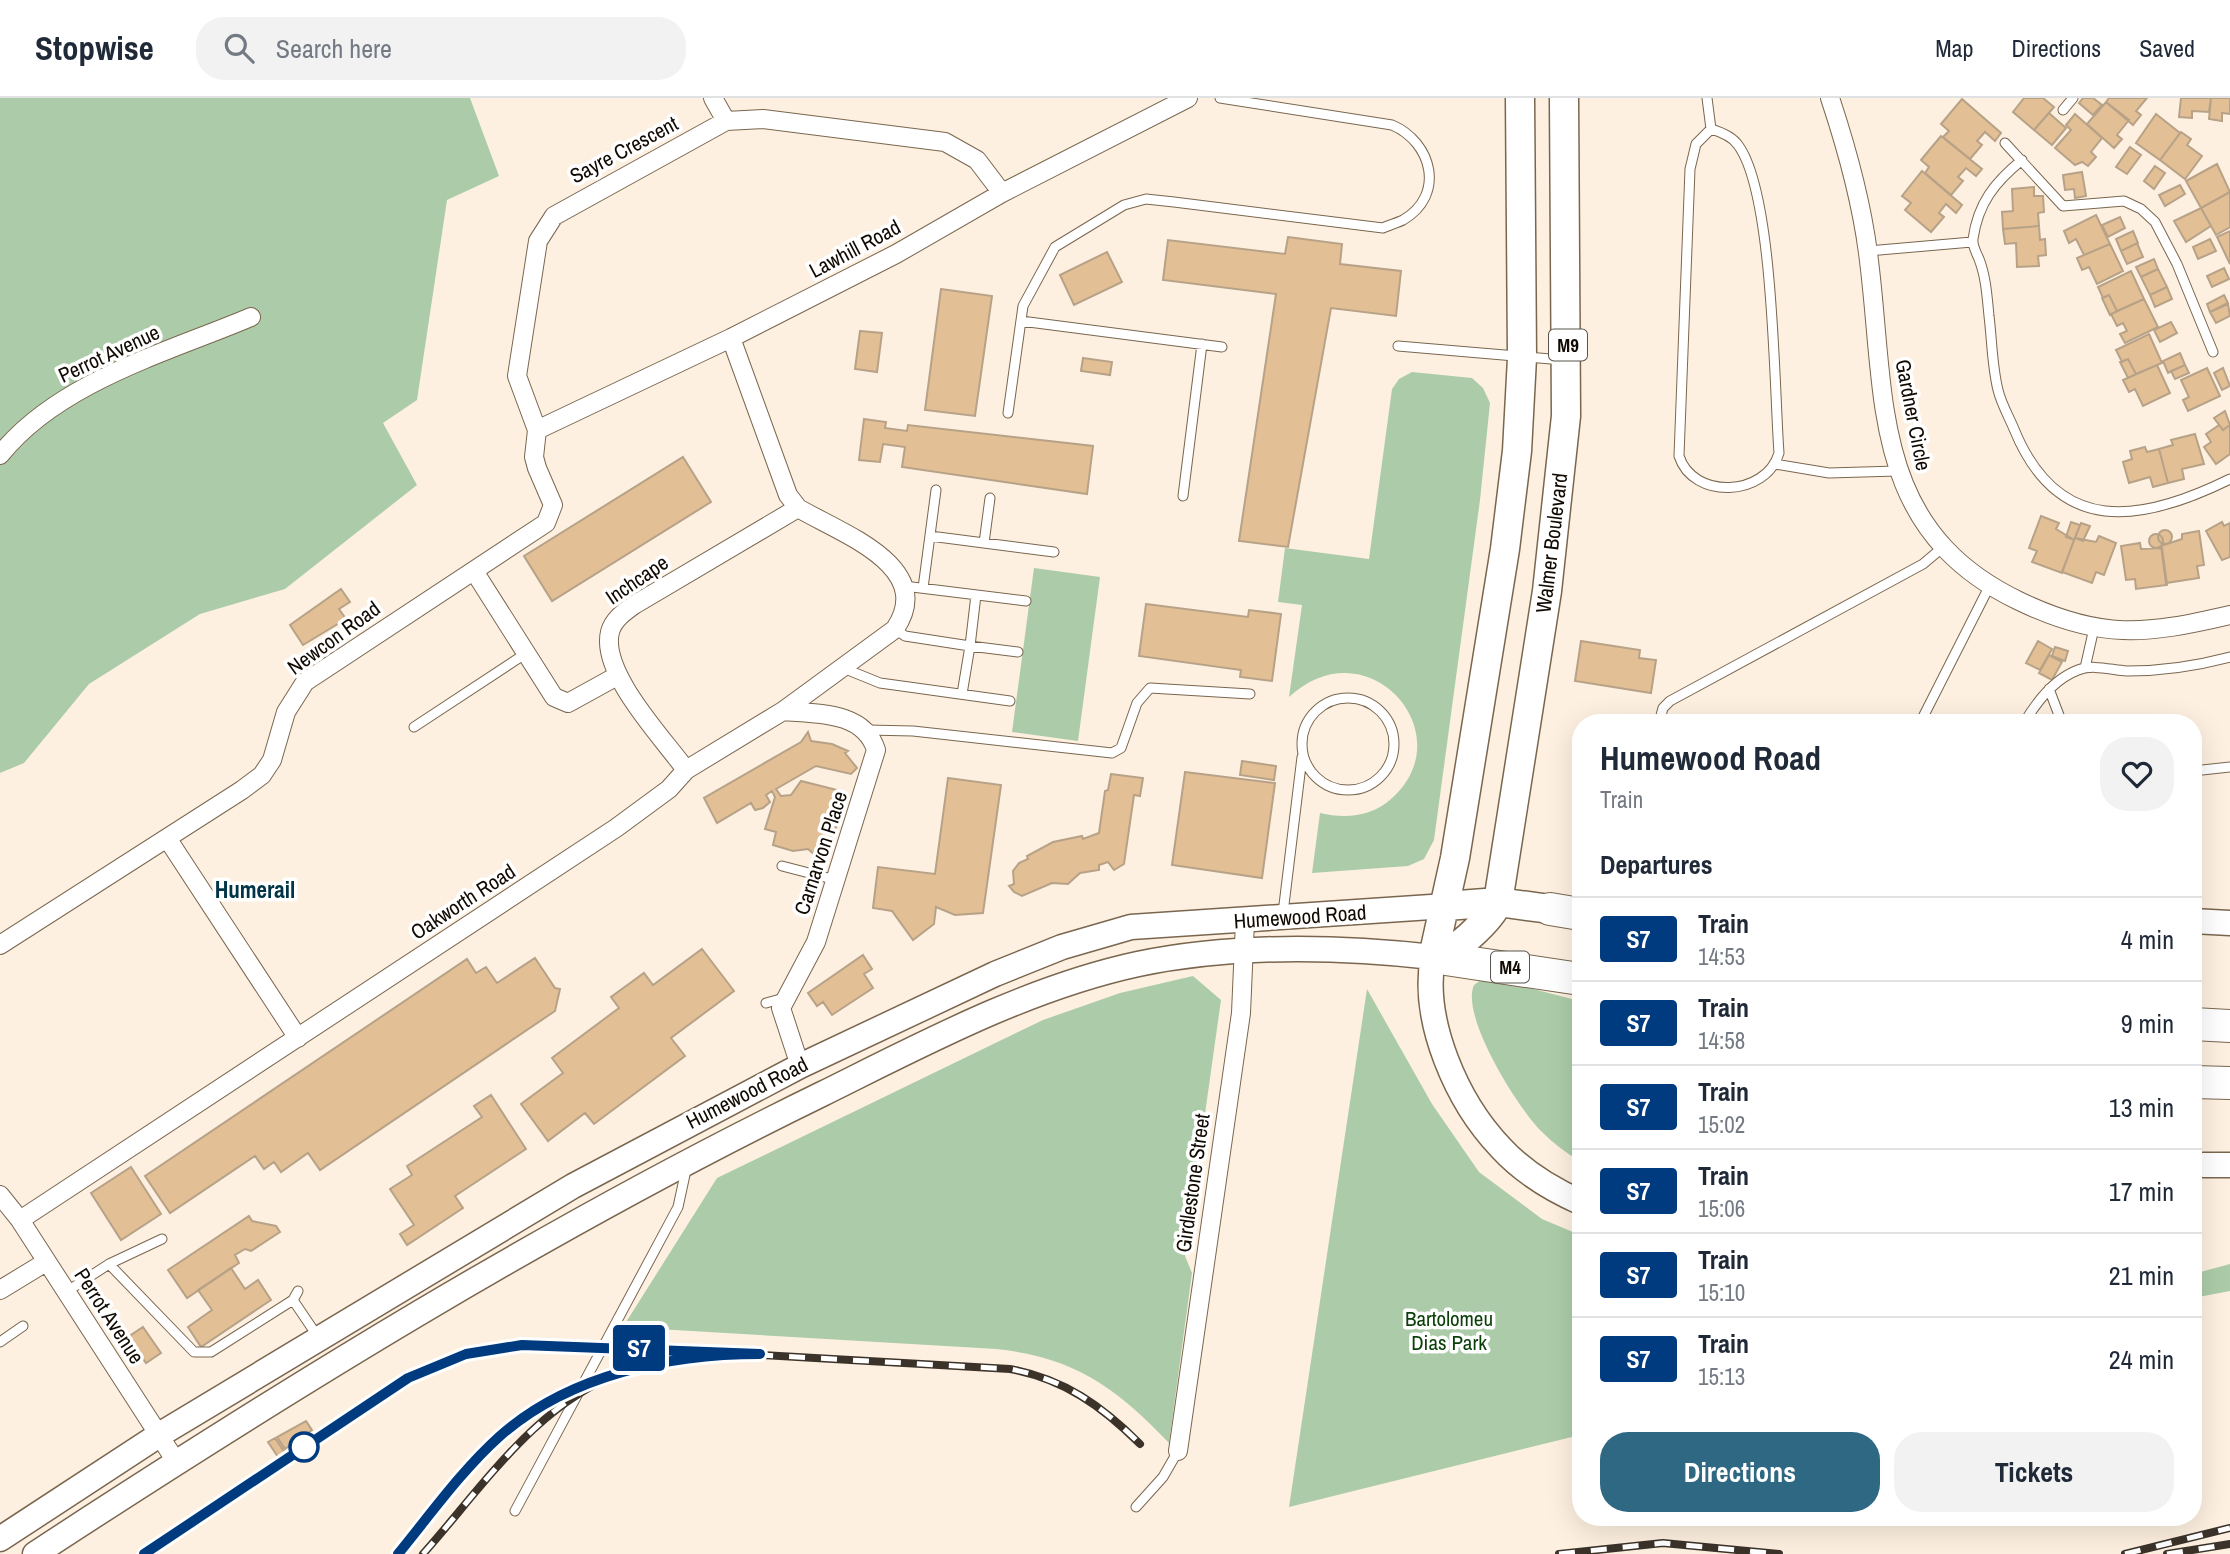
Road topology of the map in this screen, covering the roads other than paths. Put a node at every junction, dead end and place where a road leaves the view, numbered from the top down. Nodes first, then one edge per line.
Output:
1 (713, 98) edge
2 (1188, 98) edge
3 (1220, 98) edge
4 (1520, 98) edge
5 (1564, 98) edge
6 (1707, 98) edge
7 (1830, 98) edge
8 (2073, 98) edge
9 (2063, 110) dead end
10 (726, 121) junction
11 (1711, 129) junction
12 (2005, 143) dead end
13 (2022, 160) junction
14 (1002, 193) junction
15 (1972, 242) junction
16 (1868, 251) junction
17 (251, 317) dead end
18 (1021, 321) junction
19 (731, 338) junction
20 (1202, 344) junction
21 (1222, 346) dead end
22 (1398, 346) dead end
23 (2213, 352) dead end
24 (1522, 358) junction
25 (1568, 360) junction
26 (1007, 413) dead end
27 (537, 430) junction
28 (0, 455) edge
29 (1775, 464) junction
30 (1897, 471) junction
31 (2230, 479) edge
32 (936, 489) dead end
33 (1183, 496) dead end
34 (990, 498) dead end
35 (798, 508) junction
36 (930, 536) junction
37 (985, 543) junction
38 (1942, 548) junction
39 (1054, 552) dead end
40 (474, 571) junction
41 (1989, 587) junction
42 (923, 588) junction
43 (905, 593) junction
44 (976, 595) junction
45 (1026, 601) dead end
46 (2230, 615) edge
47 (2094, 628) junction
48 (895, 629) junction
49 (970, 646) junction
50 (1018, 652) dead end
51 (525, 654) junction
52 (2230, 657) edge
53 (844, 668) junction
54 (2085, 668) junction
55 (617, 676) junction
56 (2049, 689) junction
57 (962, 694) junction
58 (1250, 694) dead end
59 (1010, 701) dead end
60 (783, 711) junction
61 (1664, 714) edge
62 (1925, 714) edge
63 (2031, 714) edge
64 (2059, 714) edge
65 (414, 727) dead end
66 (867, 730) junction
67 (1302, 755) junction
68 (2230, 766) edge
69 (686, 770) junction
70 (2202, 770) edge
71 (167, 838) junction
72 (782, 866) dead end
73 (836, 880) junction
74 (1498, 902) junction
75 (1446, 906) junction
76 (1570, 910) edge
77 (1282, 919) junction
78 (1245, 921) junction
79 (2202, 921) edge
80 (2230, 923) edge
81 (0, 945) edge
82 (1244, 951) junction
83 (1436, 957) junction
84 (1572, 978) edge
85 (784, 999) junction
86 (766, 1003) dead end
87 (2202, 1024) edge
88 (2230, 1026) edge
89 (298, 1038) junction
90 (800, 1066) junction
91 (2202, 1082) edge
92 (2230, 1083) edge
93 (687, 1161) junction
94 (2230, 1164) edge
95 (2202, 1165) edge
96 (0, 1195) edge
97 (1572, 1197) edge
98 (20, 1220) junction
99 (162, 1238) dead end
100 (46, 1262) junction
101 (109, 1264) junction
102 (0, 1290) edge
103 (66, 1292) junction
104 (23, 1326) dead end
105 (319, 1338) junction
106 (0, 1342) edge
107 (159, 1435) junction
108 (1178, 1451) joint
109 (177, 1463) junction
110 (1136, 1507) dead end
111 (515, 1511) dead end
112 (0, 1539) edge
113 (35, 1554) edge

1 - 10 street
2 - 14 street, Lawhill Road
3 - 18 lane
4 - 24 main road, M9
5 - 25 main road, Walmer Boulevard / M9
6 - 11 lane
7 - 16 street, Gardner Circle
8 - 9 lane
10 - 14 street, Sayre Crescent
10 - 27 street, Sayre Crescent
11 - 29 lane
11 - 29 lane
12 - 13 lane
13 - 15 lane
13 - 23 lane
14 - 19 street, Lawhill Road
15 - 16 lane
15 - 31 lane
16 - 30 street, Gardner Circle
17 - 28 street, Perrot Avenue
18 - 20 lane
18 - 26 lane
19 - 27 street, Lawhill Road
19 - 35 street
20 - 21 lane
20 - 33 lane
22 - 24 lane
24 - 25 lane
24 - 75 main road, M9
25 - 74 main road, Walmer Boulevard / M9
27 - 40 street, Newcon Road
29 - 30 lane
30 - 38 street, Gardner Circle
32 - 36 lane
34 - 37 lane
35 - 43 street
35 - 55 street, Inchcape
36 - 37 lane
36 - 42 lane
37 - 39 lane
38 - 41 street, Gardner Circle
38 - 61 lane
40 - 51 street
40 - 71 street, Newcon Road
41 - 47 street, Gardner Circle
41 - 62 lane
42 - 43 lane
42 - 44 lane
43 - 48 street
44 - 45 lane
44 - 49 lane
46 - 47 street, Gardner Circle
47 - 54 lane
48 - 49 lane
48 - 53 street, Oakworth Road
49 - 50 lane
49 - 57 lane
51 - 55 street
51 - 65 lane
52 - 54 lane
53 - 57 lane
53 - 60 street, Oakworth Road
54 - 56 lane
55 - 69 street, Inchcape
56 - 63 lane
56 - 64 lane
57 - 59 lane
58 - 66 lane
60 - 66 street
60 - 69 street, Oakworth Road
66 - 73 street, Carnarvon Place
67 - 67 lane
67 - 77 lane
68 - 70 lane
69 - 89 street, Oakworth Road
71 - 81 street, Newcon Road
71 - 89 street
72 - 73 lane
73 - 85 street, Carnarvon Place
74 - 75 main road, Humewood Road
74 - 76 main road, Humewood Road
74 - 83 main road
75 - 77 main road, Humewood Road
75 - 83 main road, M9
77 - 78 main road, Humewood Road
78 - 82 street, Girdlestone Street
78 - 90 main road, Humewood Road
79 - 80 main road
82 - 83 main road, Humewood Road / M4
82 - 93 main road, Humewood Road / M4
82 - 108 street, Girdlestone Street
83 - 84 highway, M4
83 - 97 main road
85 - 86 lane
85 - 90 street
87 - 88 highway
89 - 98 street, Oakworth Road
90 - 105 main road, Humewood Road
91 - 92 highway
93 - 109 main road, Humewood Road / M4
93 - 111 lane
94 - 95 main road
96 - 98 street, Perrot Avenue
98 - 100 street, Perrot Avenue
99 - 101 lane
100 - 102 street
100 - 103 street, Perrot Avenue
101 - 103 lane
101 - 105 lane
103 - 107 street, Perrot Avenue
104 - 106 lane
105 - 107 main road, Humewood Road
107 - 109 street, Perrot Avenue
107 - 112 main road, Humewood Road
108 - 110 lane
109 - 113 main road, Humewood Road / M4

